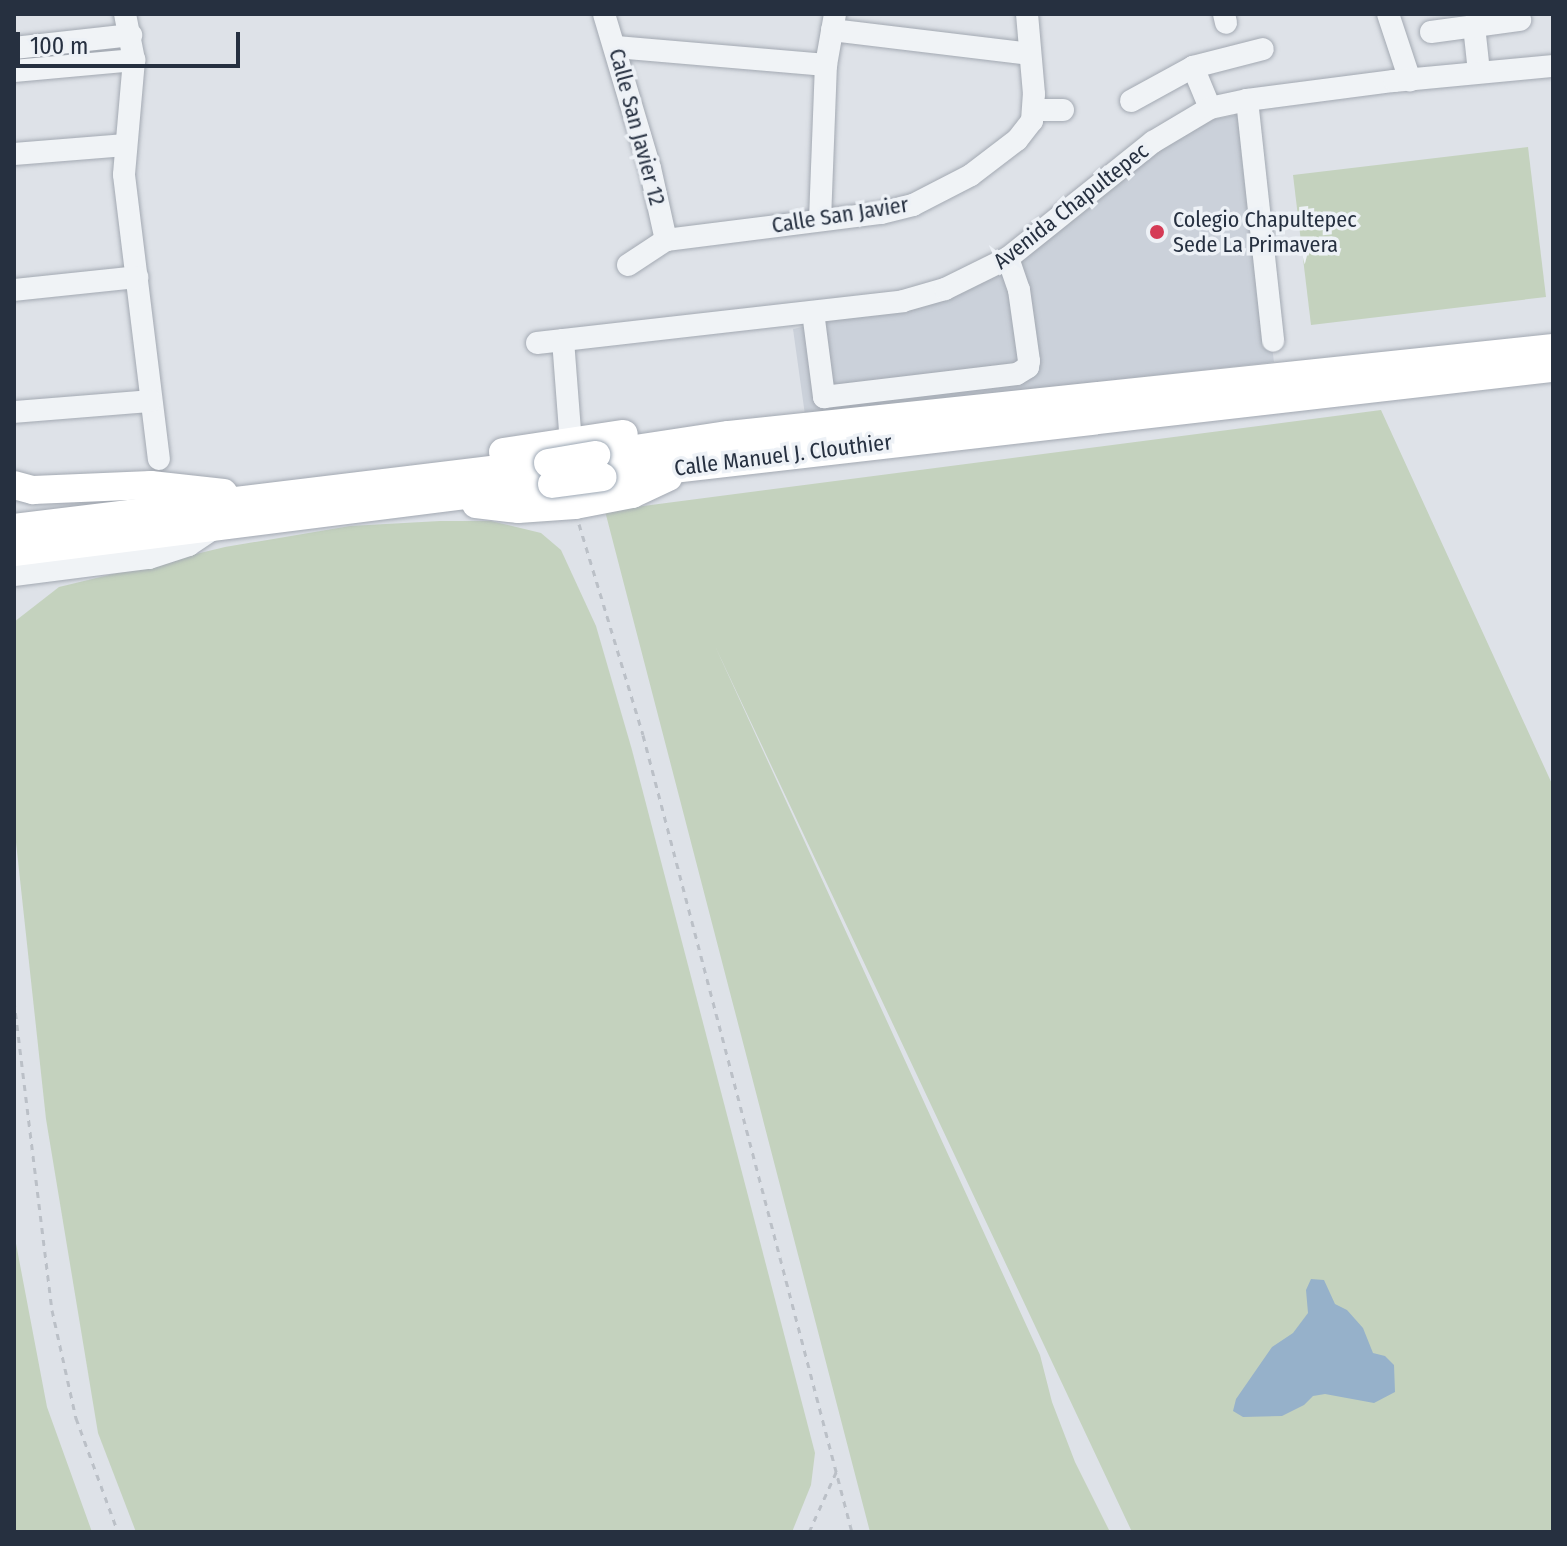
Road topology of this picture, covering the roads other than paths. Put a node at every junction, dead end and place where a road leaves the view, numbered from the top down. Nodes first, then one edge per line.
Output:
1 (604, 14) edge
2 (1027, 14) edge
3 (1379, 14) edge
4 (1388, 14) edge
5 (1520, 20) dead end
6 (834, 22) edge
7 (128, 24) edge
8 (1474, 26) junction
9 (1431, 32) dead end
10 (87, 41) junction
11 (616, 47) junction
12 (14, 48) edge
13 (1263, 49) dead end
14 (1029, 54) junction
15 (134, 60) junction
16 (91, 64) junction
17 (826, 65) junction
18 (1553, 66) edge
19 (1193, 67) junction
20 (14, 71) edge
21 (1479, 72) junction
22 (1402, 80) junction
23 (1247, 100) junction
24 (1131, 101) dead end
25 (1210, 108) junction
26 (1063, 110) dead end
27 (1033, 115) junction
28 (126, 145) junction
29 (14, 154) edge
30 (820, 220) junction
31 (666, 240) junction
32 (1008, 258) junction
33 (628, 265) dead end
34 (137, 277) junction
35 (14, 290) edge
36 (813, 312) junction
37 (563, 340) junction
38 (1273, 341) dead end
39 (537, 343) dead end
40 (1553, 348) edge
41 (1553, 368) edge
42 (151, 401) junction
43 (14, 412) edge
44 (729, 435) junction
45 (571, 440) junction
46 (159, 459) dead end
47 (600, 466) junction
48 (686, 467) junction
49 (14, 485) edge
50 (440, 488) junction
51 (248, 499) junction
52 (575, 505) junction
53 (220, 525) junction
54 (14, 528) edge
55 (14, 552) edge
56 (14, 575) edge

1 - 11 street, Calle San Javier 12
2 - 14 street
3 - 22 street
4 - 22 street
5 - 8 street
6 - 14 street
6 - 17 street
7 - 10 street
7 - 15 street
8 - 9 street
8 - 21 street
10 - 12 street
10 - 16 street
11 - 17 street
11 - 31 street, Calle San Javier 12
13 - 19 street
14 - 27 street
15 - 16 street
15 - 28 street
16 - 20 street
17 - 30 street
18 - 21 street, Avenida Chapultepec
19 - 24 street
19 - 25 street
21 - 22 street, Avenida Chapultepec
22 - 23 street, Avenida Chapultepec
23 - 25 street, Avenida Chapultepec
23 - 38 street
25 - 32 street, Avenida Chapultepec
26 - 27 street
27 - 30 street, Calle San Javier
28 - 29 street
28 - 34 street
30 - 31 street, Calle San Javier
31 - 33 street, Calle San Javier
32 - 36 street, Avenida Chapultepec
32 - 36 street
34 - 35 street
34 - 42 street
36 - 37 street, Avenida Chapultepec
37 - 39 street, Avenida Chapultepec
37 - 45 street
40 - 44 main road, Calle Manuel J. Clouthier
41 - 48 main road, Calle Manuel J. Clouthier
42 - 43 street
42 - 46 street
44 - 45 main road
44 - 47 main road, Calle Manuel J. Clouthier
45 - 50 main road
45 - 52 street
47 - 48 main road, Calle Manuel J. Clouthier
47 - 50 main road, Calle Manuel J. Clouthier, bridge
48 - 52 main road
49 - 51 main road
50 - 51 main road, Calle Manuel J. Clouthier
50 - 52 main road
50 - 53 main road, Calle Manuel J. Clouthier
51 - 54 main road, Calle Manuel J. Clouthier
53 - 55 main road, Calle Manuel J. Clouthier
53 - 56 street

